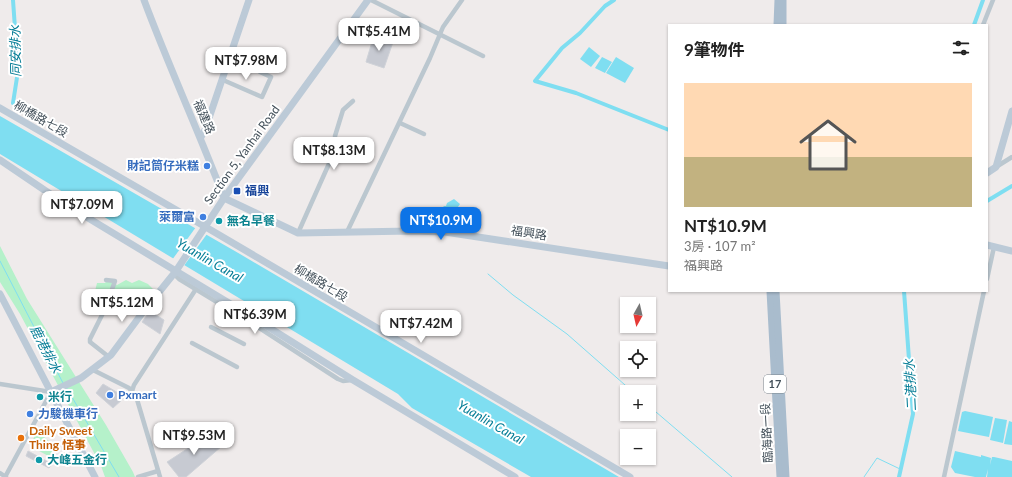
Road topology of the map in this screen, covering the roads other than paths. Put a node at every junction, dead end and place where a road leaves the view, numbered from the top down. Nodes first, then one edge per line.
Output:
1 (144, 0) edge
2 (249, 0) edge
3 (368, 0) edge
4 (371, 0) edge
5 (462, 0) edge
6 (778, 0) edge
7 (783, 0) edge
8 (993, 0) edge
9 (777, 24) edge
10 (782, 24) edge
11 (984, 24) edge
12 (440, 34) junction
13 (483, 56) dead end
14 (260, 72) dead end
15 (223, 80) junction
16 (353, 101) dead end
17 (0, 108) edge
18 (1012, 111) edge
19 (400, 122) junction
20 (424, 134) dead end
21 (201, 137) junction
22 (1012, 157) edge
23 (0, 160) edge
24 (996, 166) junction
25 (988, 171) edge
26 (224, 198) junction
27 (203, 229) junction
28 (347, 232) junction
29 (298, 233) junction
30 (990, 246) edge
31 (1012, 251) edge
32 (668, 266) edge
33 (178, 267) junction
34 (988, 268) edge
35 (106, 280) dead end
36 (196, 289) junction
37 (770, 292) edge
38 (776, 292) edge
39 (984, 292) edge
40 (0, 294) edge
41 (210, 327) dead end
42 (192, 343) dead end
43 (244, 344) dead end
44 (109, 357) junction
45 (238, 367) dead end
46 (93, 370) junction
47 (353, 380) junction
48 (0, 384) edge
49 (132, 391) junction
50 (51, 392) junction
51 (158, 471) junction
52 (0, 473) edge
53 (6, 477) edge
54 (95, 477) edge
55 (138, 477) edge
56 (160, 477) edge
57 (515, 477) edge
58 (630, 477) edge
59 (780, 477) edge
60 (786, 477) edge
61 (944, 477) edge

1 - 21 street, 福建路
2 - 15 street
3 - 26 street, Section 5, Yanhai Road
4 - 12 street
5 - 12 street
6 - 9 main road
7 - 10 main road
8 - 11 street
12 - 13 street
12 - 19 street
14 - 15 street
15 - 21 street
16 - 29 street
17 - 27 street, 柳橋路七段
18 - 24 street
19 - 20 street
19 - 28 street
21 - 26 street, 福建路
22 - 24 street
23 - 33 street
24 - 25 street
26 - 27 street, Section 5, Yanhai Road
26 - 29 street, 福興路
27 - 33 street, Section 5, Yanhai Road
27 - 58 street, 柳橋路七段
28 - 29 street, 福興路
28 - 32 street, 福興路
30 - 31 street
30 - 34 street
33 - 36 street
33 - 44 street
33 - 47 street
35 - 44 street
36 - 47 street
36 - 49 street
37 - 59 main road, 臨海路一段 / 17
38 - 60 main road, 臨海路一段 / 17
39 - 61 street
40 - 50 street
41 - 43 street
42 - 45 street
44 - 46 street
46 - 49 street
46 - 50 street
47 - 57 street
48 - 50 street
49 - 51 street
50 - 53 street
50 - 54 street
51 - 55 street
51 - 56 street
52 - 53 street

